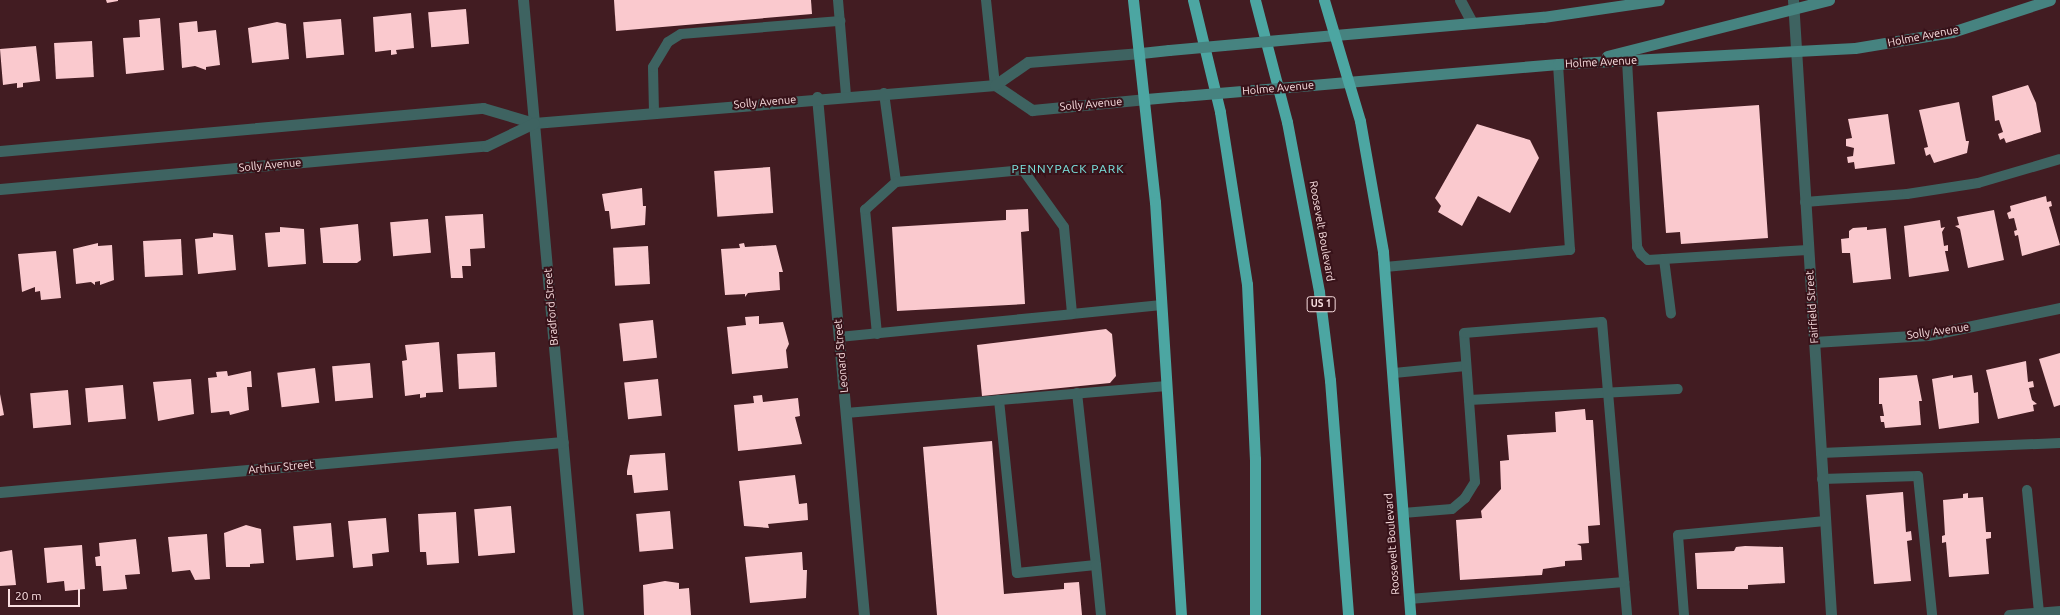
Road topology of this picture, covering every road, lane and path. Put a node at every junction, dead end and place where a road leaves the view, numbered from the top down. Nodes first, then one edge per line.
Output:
1 (523, 0) edge
2 (838, 0) edge
3 (986, 0) edge
4 (1133, 0) edge
5 (1193, 0) edge
6 (1255, 0) edge
7 (1324, 0) edge
8 (1460, 0) edge
9 (1659, 0) edge
10 (1829, 0) edge
11 (2050, 0) edge
12 (1793, 5) edge
13 (840, 21) junction
14 (1472, 23) junction
15 (1336, 35) junction
16 (1796, 52) junction
17 (1141, 53) junction
18 (1627, 60) junction
19 (1583, 62) junction
20 (1558, 64) junction
21 (1350, 82) junction
22 (995, 85) junction
23 (884, 93) junction
24 (846, 96) junction
25 (817, 97) junction
26 (1146, 99) junction
27 (654, 112) junction
28 (534, 123) junction
29 (0, 151) edge
30 (2060, 159) edge
31 (896, 182) junction
32 (0, 189) edge
33 (1805, 202) junction
34 (1808, 250) junction
35 (1664, 259) junction
36 (1385, 267) junction
37 (1162, 305) junction
38 (2060, 308) edge
39 (1072, 314) junction
40 (1671, 314) dead end
41 (877, 334) junction
42 (839, 337) junction
43 (1814, 342) junction
44 (1466, 366) junction
45 (1394, 373) junction
46 (1167, 386) junction
47 (1678, 389) dead end
48 (1608, 391) junction
49 (1078, 393) junction
50 (999, 400) junction
51 (1469, 400) junction
52 (846, 413) junction
53 (563, 442) junction
54 (2060, 443) edge
55 (1821, 452) junction
56 (1822, 479) junction
57 (2027, 490) dead end
58 (0, 492) edge
59 (1403, 513) junction
60 (1825, 521) junction
61 (1096, 565) junction
62 (1624, 582) junction
63 (1409, 599) junction
64 (2060, 611) edge
65 (2039, 612) junction
66 (578, 615) edge
67 (864, 615) edge
68 (1101, 615) edge
69 (1181, 615) edge
70 (1255, 615) edge
71 (1348, 615) edge
72 (1410, 615) edge
73 (1627, 615) edge
74 (1684, 615) edge
75 (1831, 615) edge
76 (1932, 615) edge
77 (2009, 615) edge

1 - 28 street, Bradford Street
2 - 13 lane
3 - 22 lane
4 - 17 highway
5 - 70 highway
6 - 71 highway, Roosevelt Boulevard / US 1
7 - 15 highway, Roosevelt Boulevard
8 - 14 street
9 - 14 main road
10 - 12 main road
11 - 16 main road, Holme Avenue
12 - 16 street, Fairfield Street
12 - 19 main road
13 - 24 lane
13 - 27 lane
14 - 15 main road
15 - 17 main road, bridge
15 - 21 highway, Roosevelt Boulevard
16 - 18 main road, Holme Avenue
16 - 33 street, Fairfield Street
17 - 22 street
17 - 26 highway
18 - 19 main road, Holme Avenue
18 - 35 lane
19 - 20 main road, Holme Avenue
20 - 21 main road, Holme Avenue
20 - 36 lane
21 - 26 main road, Holme Avenue, bridge
21 - 36 highway, Roosevelt Boulevard
22 - 23 street, Solly Avenue
22 - 26 street, Solly Avenue
23 - 24 street, Solly Avenue
23 - 31 lane
24 - 25 street, Solly Avenue
25 - 27 street, Solly Avenue
25 - 42 street, Leonard Street
26 - 37 highway
27 - 28 street, Solly Avenue
28 - 29 street, Solly Avenue
28 - 32 street, Solly Avenue
28 - 53 street, Bradford Street
30 - 33 lane
31 - 39 lane
31 - 41 lane
33 - 34 street, Fairfield Street
34 - 35 lane
34 - 43 street, Fairfield Street
35 - 40 lane
36 - 45 highway, Roosevelt Boulevard
37 - 39 lane
37 - 46 highway
38 - 43 street, Solly Avenue
39 - 41 lane
41 - 42 lane
42 - 52 street, Leonard Street
43 - 55 street, Fairfield Street
44 - 45 lane
44 - 48 lane
44 - 51 lane
45 - 59 highway, Roosevelt Boulevard
46 - 49 lane
46 - 69 highway
47 - 48 lane
48 - 51 lane
48 - 62 lane
49 - 50 lane
49 - 61 lane
50 - 52 lane
50 - 61 lane
51 - 59 lane
52 - 67 street, Leonard Street
53 - 58 street, Arthur Street
53 - 66 street, Bradford Street
54 - 55 lane
55 - 56 street, Fairfield Street
56 - 60 street, Fairfield Street
56 - 76 lane
57 - 65 lane
59 - 63 highway, Roosevelt Boulevard
60 - 74 lane
60 - 75 street, Fairfield Street
61 - 68 lane
62 - 63 lane
62 - 73 lane
63 - 72 highway, Roosevelt Boulevard
64 - 65 street
65 - 77 street

